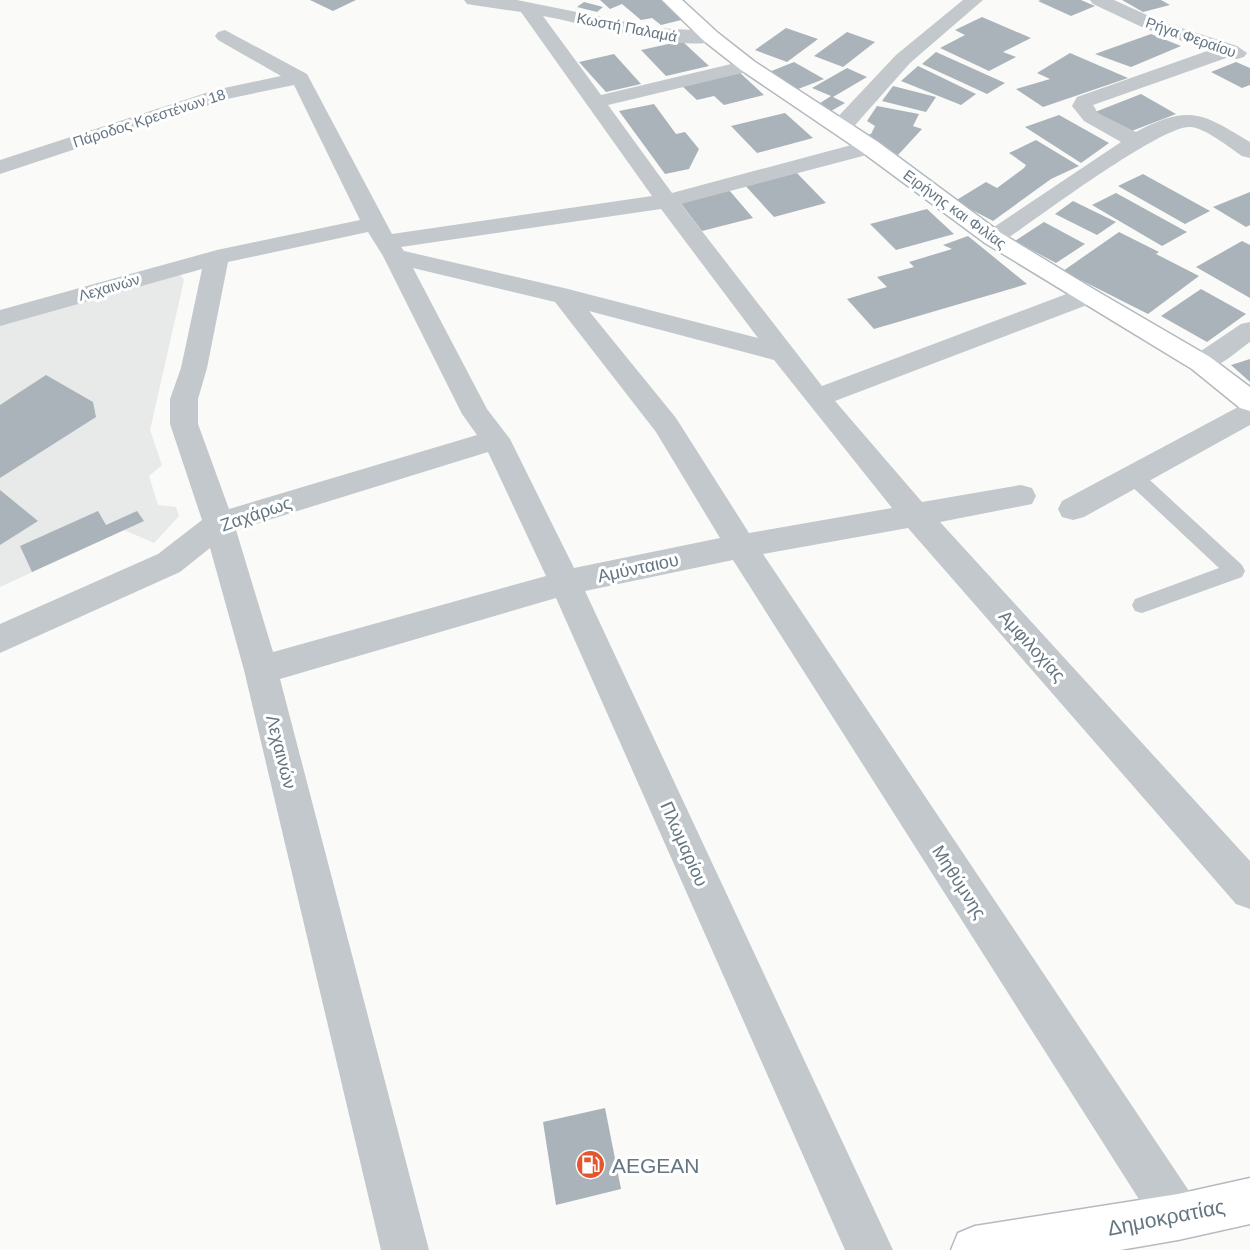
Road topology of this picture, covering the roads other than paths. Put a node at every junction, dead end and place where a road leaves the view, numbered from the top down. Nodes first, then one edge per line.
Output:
1 (473, 0) edge
2 (671, 0) edge
3 (974, 0) edge
4 (1099, 0) edge
5 (527, 7) junction
6 (225, 36) dead end
7 (711, 37) junction
8 (1230, 50) junction
9 (1250, 58) edge
10 (748, 66) junction
11 (300, 78) junction
12 (596, 102) junction
13 (841, 127) junction
14 (1136, 141) junction
15 (870, 147) junction
16 (1250, 151) edge
17 (0, 166) edge
18 (667, 201) junction
19 (993, 238) junction
20 (385, 240) junction
21 (218, 257) junction
22 (564, 296) junction
23 (1086, 296) junction
24 (0, 318) edge
25 (1250, 330) edge
26 (784, 354) junction
27 (1201, 363) junction
28 (817, 398) junction
29 (1250, 400) edge
30 (1250, 413) edge
31 (496, 439) junction
32 (1133, 476) junction
33 (1021, 496) dead end
34 (1073, 509) dead end
35 (915, 515) junction
36 (219, 524) junction
37 (741, 546) junction
38 (565, 583) junction
39 (1142, 605) dead end
40 (0, 639) edge
41 (261, 670) junction
42 (1250, 890) edge
43 (1250, 1201) edge
44 (1178, 1217) junction
45 (405, 1250) edge
46 (869, 1250) edge
47 (975, 1250) edge

1 - 5 street, Κωστή Παλαμά
2 - 7 street, Ειρήνης και Φιλίας
3 - 13 street
4 - 8 street, Ρήγα Φεραίου
5 - 7 street, Κωστή Παλαμά
5 - 12 street, Αμφιλοχίας
6 - 11 street
7 - 10 street, Ειρήνης και Φιλίας
8 - 9 street, Ρήγα Φεραίου
8 - 14 street
10 - 12 street
10 - 13 street, Ειρήνης και Φιλίας
11 - 17 street, Πάροδος Κρεστένων 18
11 - 20 street, Πλωμαρίου
12 - 18 street, Αμφιλοχίας
13 - 15 street, Ειρήνης και Φιλίας
14 - 16 street
14 - 19 street
15 - 18 street, Λεχαινών
15 - 19 street, Ειρήνης και Φιλίας
18 - 20 street, Λεχαινών
18 - 26 street, Αμφιλοχίας
19 - 23 street, Ειρήνης και Φιλίας
20 - 21 street, Λεχαινών
20 - 22 street
20 - 31 street, Πλωμαρίου
21 - 24 street, Λεχαινών
21 - 36 street, Λεχαινών
22 - 26 street
22 - 37 street, Μηθύμνης
23 - 27 street, Ειρήνης και Φιλίας
23 - 28 street
25 - 27 street
26 - 28 street, Αμφιλοχίας
27 - 29 street, Ειρήνης και Φιλίας
28 - 35 street, Αμφιλοχίας
30 - 32 street
31 - 36 street, Ζαχάρως
31 - 38 street, Πλωμαρίου
32 - 34 street
32 - 39 lane
33 - 35 street, Αμύνταιου
35 - 37 street, Αμύνταιου
35 - 42 street, Αμφιλοχίας
36 - 40 street, Ζαχάρως
36 - 41 street, Λεχαινών
37 - 38 street, Αμύνταιου
37 - 44 street, Μηθύμνης
38 - 41 street, Αμύνταιου
38 - 46 street, Πλωμαρίου
41 - 45 street, Λεχαινών
43 - 44 street, Δημοκρατίας
44 - 47 street, Δημοκρατίας

